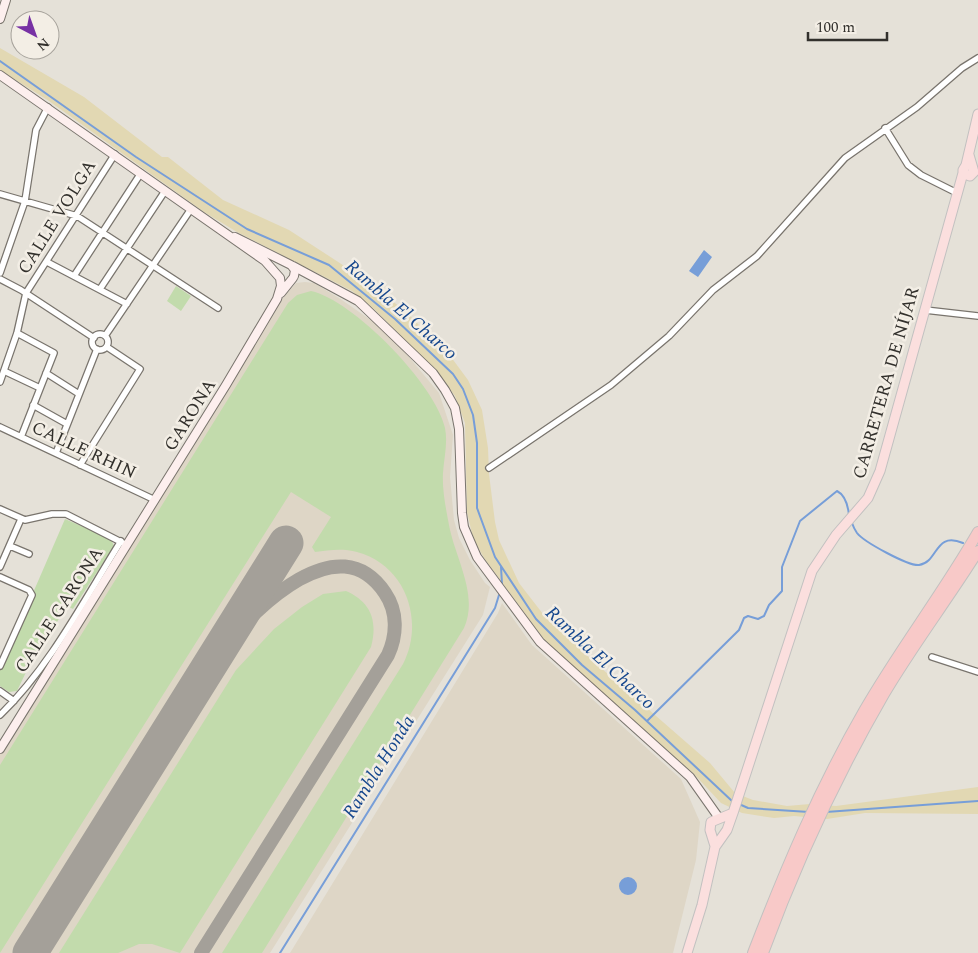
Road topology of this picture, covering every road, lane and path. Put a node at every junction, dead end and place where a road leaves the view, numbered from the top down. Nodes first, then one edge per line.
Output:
1 (6, 0) edge
2 (0, 20) edge
3 (978, 58) edge
4 (0, 75) edge
5 (48, 107) junction
6 (978, 114) edge
7 (885, 128) junction
8 (115, 154) junction
9 (141, 173) junction
10 (165, 191) junction
11 (957, 193) junction
12 (0, 194) edge
13 (25, 201) junction
14 (190, 209) junction
15 (77, 216) junction
16 (216, 228) junction
17 (103, 232) junction
18 (128, 248) junction
19 (47, 262) junction
20 (153, 265) junction
21 (290, 265) junction
22 (0, 273) edge
23 (309, 274) junction
24 (74, 276) junction
25 (279, 276) junction
26 (293, 277) junction
27 (0, 279) edge
28 (100, 289) junction
29 (26, 294) junction
30 (277, 299) junction
31 (127, 304) junction
32 (218, 308) dead end
33 (925, 310) junction
34 (978, 316) edge
35 (16, 334) junction
36 (105, 336) junction
37 (94, 338) junction
38 (107, 347) junction
39 (97, 349) junction
40 (4, 371) junction
41 (46, 373) junction
42 (0, 382) edge
43 (40, 388) junction
44 (79, 394) junction
45 (33, 405) junction
46 (67, 424) junction
47 (1, 430) edge
48 (21, 437) junction
49 (56, 453) junction
50 (80, 464) junction
51 (489, 468) dead end
52 (155, 500) junction
53 (0, 509) edge
54 (21, 519) junction
55 (978, 532) edge
56 (124, 544) junction
57 (10, 546) junction
58 (978, 551) edge
59 (30, 554) dead end
60 (0, 567) edge
61 (0, 577) edge
62 (932, 657) dead end
63 (0, 666) edge
64 (978, 672) edge
65 (0, 691) edge
66 (14, 701) junction
67 (0, 714) edge
68 (0, 749) edge
69 (821, 803) junction
70 (733, 813) junction
71 (717, 820) junction
72 (813, 820) junction
73 (728, 826) junction
74 (717, 834) junction
75 (686, 953) edge
76 (753, 953) edge
77 (763, 953) edge

1 - 2 main road
3 - 7 street
4 - 5 main road
5 - 8 main road
5 - 13 street
6 - 11 main road, CARRETERA DE NÍJAR
7 - 11 street
7 - 51 street
8 - 9 main road
8 - 15 street, CALLE VOLGA
9 - 10 main road
9 - 17 street
10 - 14 main road
10 - 18 street
11 - 33 main road, CARRETERA DE NÍJAR
12 - 13 street
13 - 15 street
13 - 22 street
14 - 16 main road
14 - 20 street
15 - 17 street
15 - 19 street, CALLE VOLGA
16 - 21 main road
16 - 25 main road
17 - 18 street
17 - 24 street
18 - 20 street
18 - 28 street
19 - 24 street
19 - 29 street, CALLE VOLGA
20 - 31 street
20 - 32 street
21 - 23 main road
21 - 25 main road
21 - 26 main road
23 - 26 main road
23 - 71 main road
24 - 28 street
25 - 26 main road
25 - 30 main road
26 - 30 main road, GARONA
27 - 29 street
28 - 31 street
29 - 35 street, CALLE VOLGA
29 - 37 street
30 - 52 main road, GARONA
31 - 36 street
33 - 34 street
33 - 70 main road, CARRETERA DE NÍJAR
35 - 40 street, CALLE VOLGA
35 - 41 street
36 - 37 street
36 - 38 street
37 - 39 street
38 - 39 street
38 - 50 street
39 - 44 street
40 - 42 street, CALLE VOLGA
40 - 43 street
41 - 43 street
41 - 44 street
43 - 45 street
44 - 46 street
45 - 46 street
45 - 48 street
46 - 49 street
47 - 48 street, CALLE RHIN
48 - 49 street, CALLE RHIN
49 - 50 street, CALLE RHIN
50 - 52 street, CALLE RHIN
52 - 56 main road, GARONA
53 - 54 street
54 - 56 street
54 - 57 street
55 - 69 highway
56 - 66 street, CALLE GARONA
56 - 68 main road, GARONA
57 - 59 street
57 - 60 street
58 - 69 highway
61 - 63 street
62 - 64 street
65 - 66 street
66 - 67 street, CALLE GARONA
69 - 72 highway
70 - 71 main road
70 - 73 main road, CARRETERA DE NÍJAR
71 - 73 main road
71 - 74 main road
72 - 76 highway
72 - 77 highway
73 - 74 main road, CARRETERA DE NÍJAR
74 - 75 main road, CARRETERA DE NÍJAR

